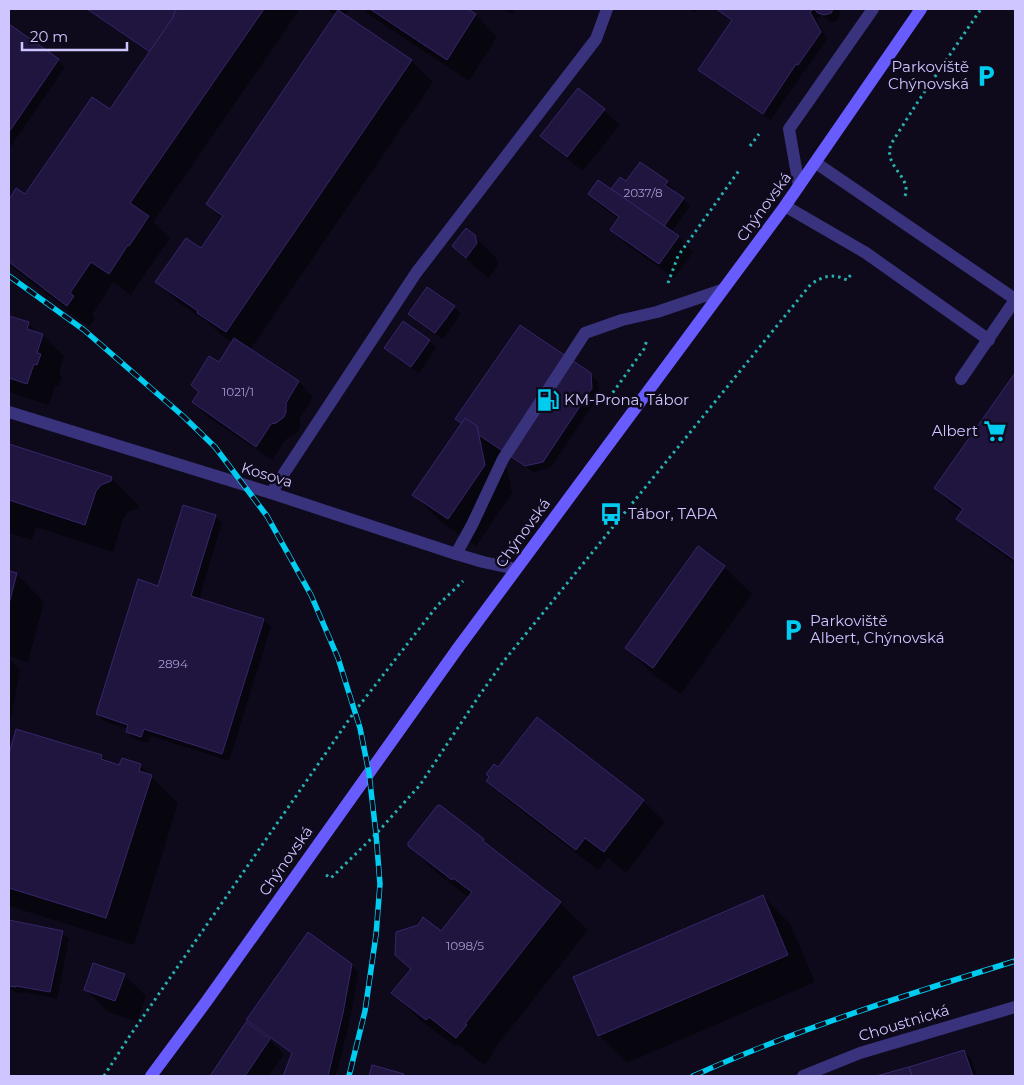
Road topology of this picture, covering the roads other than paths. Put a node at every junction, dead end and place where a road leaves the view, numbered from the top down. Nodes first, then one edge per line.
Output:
1 (607, 9) edge
2 (873, 9) edge
3 (921, 9) edge
4 (816, 163) junction
5 (799, 186) junction
6 (785, 206) junction
7 (722, 290) junction
8 (1015, 300) edge
9 (989, 340) junction
10 (961, 379) dead end
11 (9, 412) edge
12 (270, 492) junction
13 (456, 554) junction
14 (516, 569) junction
15 (1015, 1007) edge
16 (151, 1076) edge
17 (803, 1076) edge

1 - 12 street
2 - 5 street
3 - 4 main road, Chýnovská
4 - 5 main road, Chýnovská
4 - 8 street
5 - 6 main road, Chýnovská
6 - 7 main road, Chýnovská
6 - 9 street
7 - 13 street
7 - 14 main road, Chýnovská
8 - 9 street
9 - 10 street
11 - 12 street, Kosova
12 - 13 street, Kosova
13 - 14 street, Kosova
14 - 16 main road, Chýnovská
15 - 17 street, Choustnická

